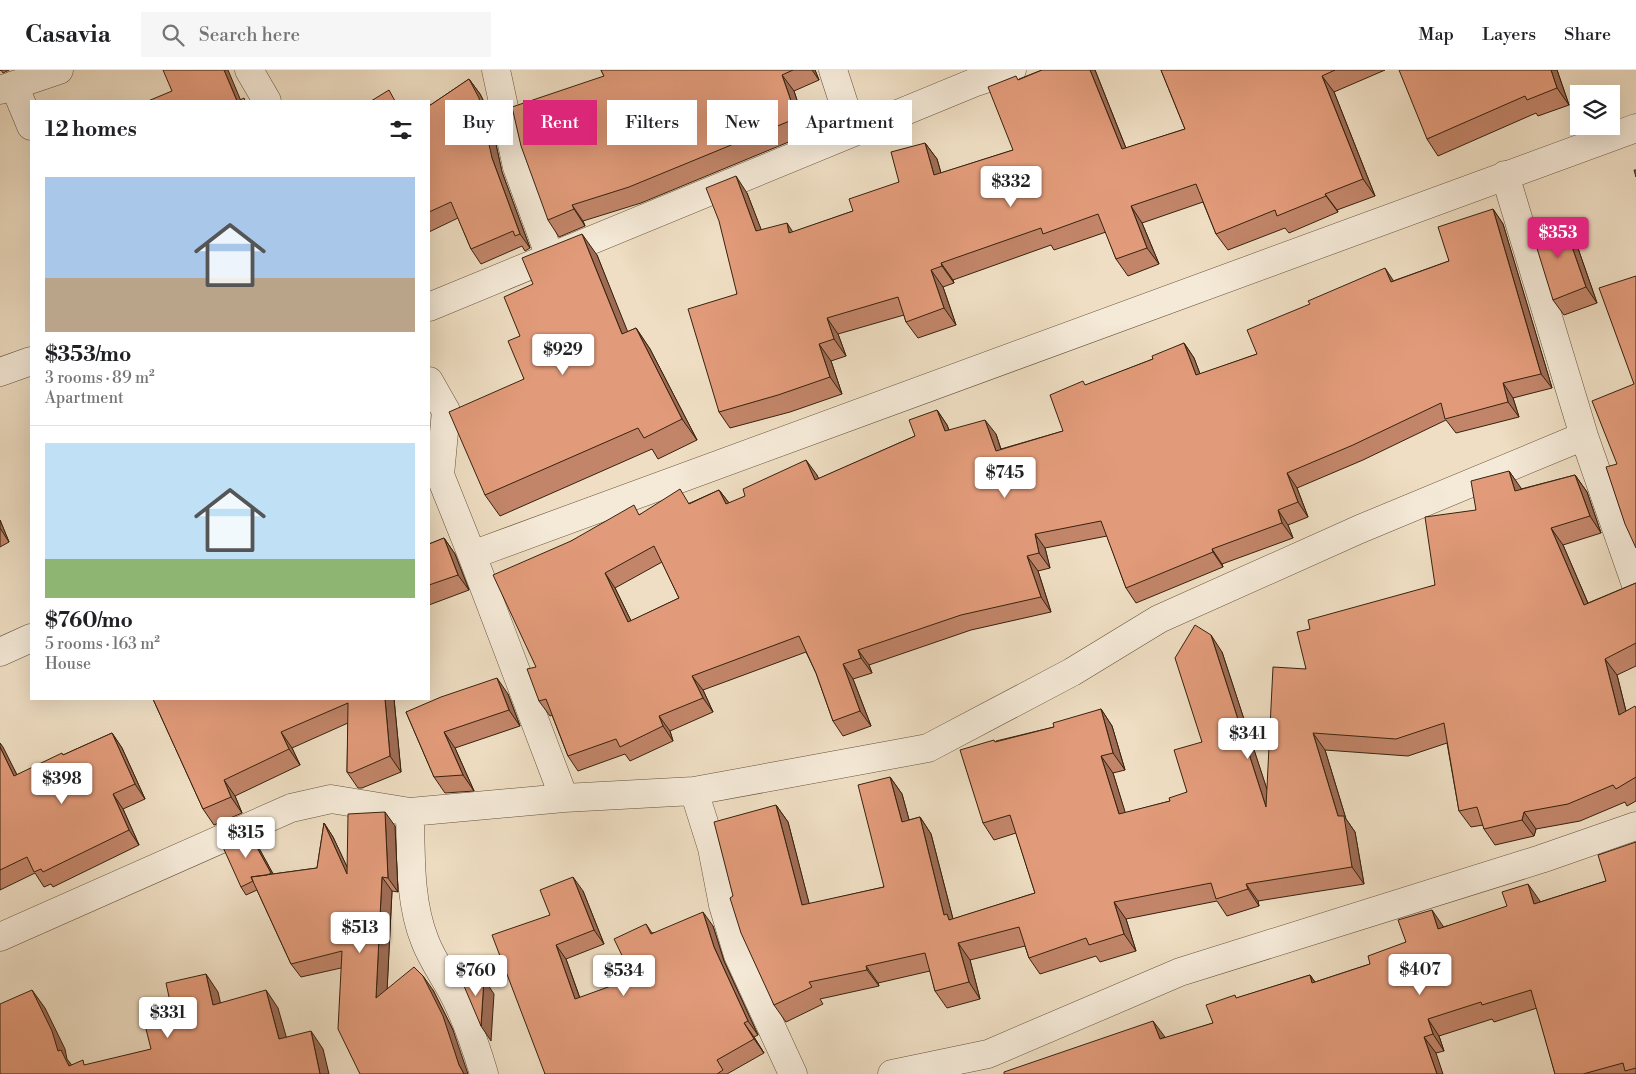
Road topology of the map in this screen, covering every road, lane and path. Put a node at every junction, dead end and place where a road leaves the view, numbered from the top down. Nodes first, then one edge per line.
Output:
1 (59, 70) edge
2 (249, 70) edge
3 (496, 70) edge
4 (832, 70) edge
5 (1012, 70) edge
6 (7, 87) edge
7 (265, 100) edge
8 (842, 100) edge
9 (912, 108) edge
10 (30, 124) edge
11 (1636, 128) edge
12 (821, 145) edge
13 (1505, 175) junction
14 (550, 257) junction
15 (430, 307) edge
16 (30, 361) edge
17 (0, 372) edge
18 (430, 383) edge
19 (1584, 436) junction
20 (434, 477) edge
21 (472, 555) junction
22 (1636, 585) edge
23 (30, 638) edge
24 (0, 652) edge
25 (694, 791) junction
26 (564, 798) junction
27 (410, 812) junction
28 (1636, 826) edge
29 (0, 937) edge
30 (992, 1064) edge
31 (484, 1074) edge
32 (794, 1074) edge
33 (892, 1074) edge

1 - 6 street
2 - 7 street
3 - 14 street
4 - 8 street
5 - 9 street
6 - 10 street
11 - 13 street
12 - 14 street
13 - 19 street
13 - 21 street
14 - 15 street
16 - 17 street
18 - 20 street
19 - 22 street
19 - 25 street
20 - 21 street
21 - 26 street
23 - 24 street
25 - 26 street
25 - 32 street
26 - 27 street
27 - 29 street
27 - 31 street
28 - 30 street
30 - 33 street

